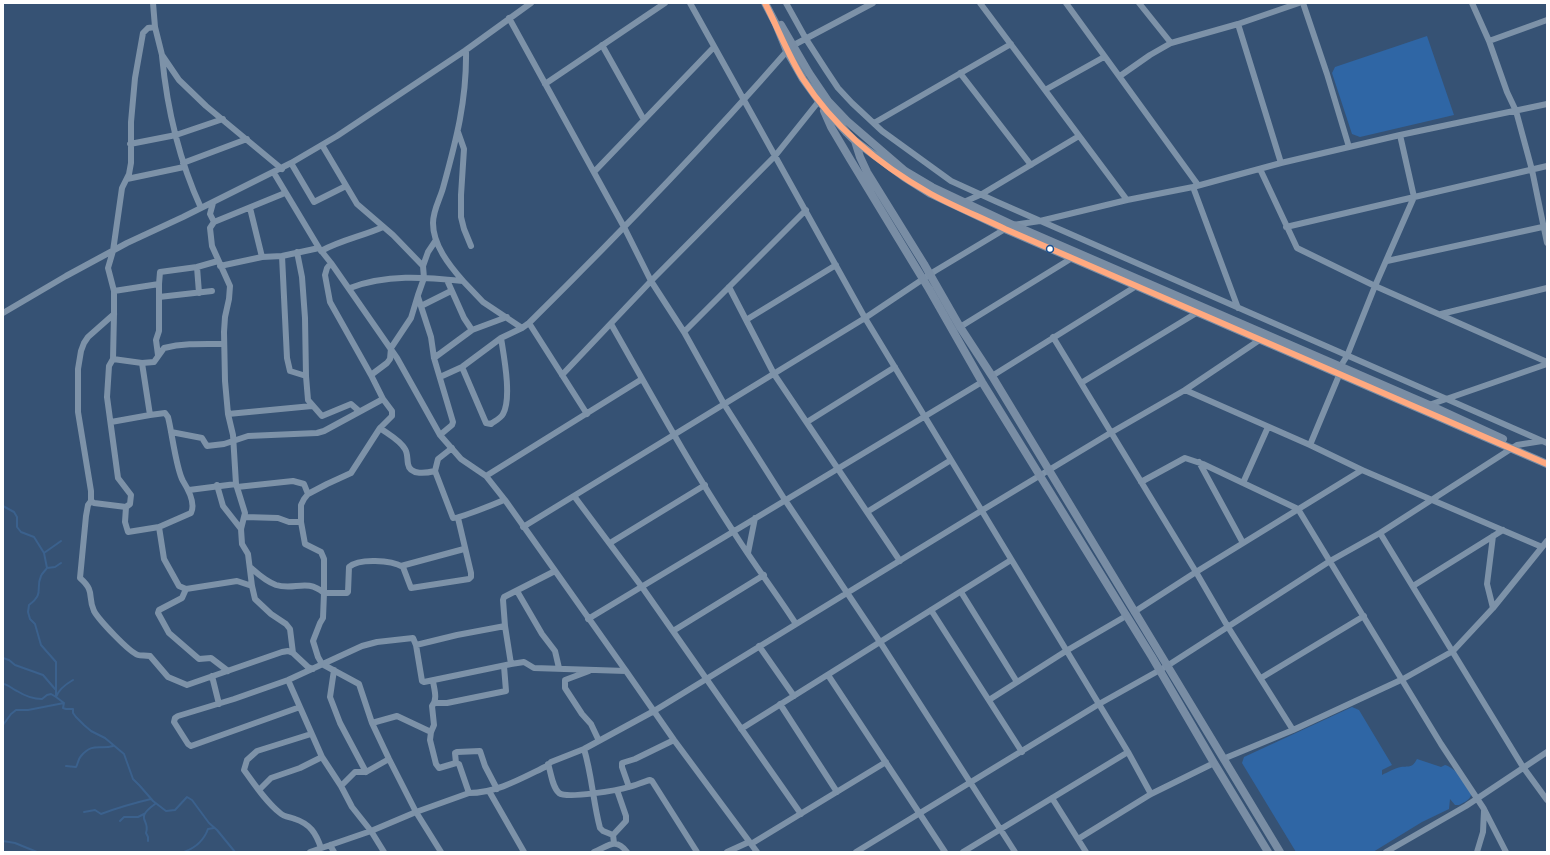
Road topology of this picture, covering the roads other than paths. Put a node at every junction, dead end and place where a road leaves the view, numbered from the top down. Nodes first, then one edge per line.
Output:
1 (153, 3) edge
2 (531, 3) edge
3 (665, 3) edge
4 (690, 3) edge
5 (765, 3) edge
6 (769, 3) edge
7 (786, 3) edge
8 (873, 3) edge
9 (980, 3) edge
10 (1066, 3) edge
11 (1139, 3) edge
12 (1299, 3) edge
13 (1303, 3) edge
14 (1472, 3) edge
15 (509, 18) junction
16 (1547, 20) edge
17 (1238, 24) junction
18 (154, 28) junction
19 (806, 39) junction
20 (1489, 41) junction
21 (1171, 43) junction
22 (1011, 44) junction
23 (602, 45) junction
24 (714, 47) junction
25 (789, 48) junction
26 (466, 50) junction
27 (162, 55) junction
28 (1104, 57) junction
29 (960, 73) junction
30 (1120, 76) junction
31 (545, 84) junction
32 (1044, 90) junction
33 (744, 100) junction
34 (820, 101) junction
35 (1547, 104) edge
36 (1516, 111) junction
37 (222, 119) junction
38 (644, 120) junction
39 (874, 123) junction
40 (458, 132) junction
41 (176, 134) junction
42 (860, 134) junction
43 (1400, 135) junction
44 (1079, 136) junction
45 (247, 139) junction
46 (855, 141) junction
47 (130, 144) junction
48 (322, 145) junction
49 (1349, 147) junction
50 (775, 156) junction
51 (291, 163) junction
52 (1281, 163) junction
53 (184, 165) junction
54 (1031, 165) junction
55 (1547, 166) edge
56 (282, 169) junction
57 (1260, 169) junction
58 (1532, 170) junction
59 (594, 172) junction
60 (274, 173) junction
61 (126, 179) junction
62 (346, 186) junction
63 (1196, 186) junction
64 (285, 193) junction
65 (982, 194) junction
66 (1414, 197) junction
67 (1126, 200) junction
68 (213, 202) junction
69 (964, 202) junction
70 (202, 208) junction
71 (250, 208) junction
72 (806, 210) junction
73 (1040, 221) junction
74 (214, 222) junction
75 (1013, 225) junction
76 (1545, 226) edge
77 (383, 227) junction
78 (624, 227) junction
79 (1286, 227) junction
80 (1005, 229) junction
81 (436, 240) junction
82 (1547, 243) edge
83 (471, 246) dead end
84 (320, 249) junction
85 (113, 251) junction
86 (297, 252) junction
87 (282, 256) junction
88 (262, 257) junction
89 (1072, 258) junction
90 (1387, 261) junction
91 (331, 263) junction
92 (219, 264) junction
93 (836, 265) junction
94 (423, 266) junction
95 (197, 267) junction
96 (930, 275) junction
97 (424, 278) junction
98 (447, 280) junction
99 (923, 280) junction
100 (463, 281) junction
101 (651, 281) junction
102 (159, 284) junction
103 (1138, 285) junction
104 (1375, 286) junction
105 (729, 287) junction
106 (350, 288) junction
107 (1547, 288) edge
108 (114, 291) junction
109 (212, 291) dead end
110 (451, 291) junction
111 (199, 293) junction
112 (418, 295) junction
113 (159, 297) junction
114 (421, 306) junction
115 (1238, 308) junction
116 (1198, 312) junction
117 (3, 313) edge
118 (114, 314) junction
119 (1441, 314) junction
120 (507, 317) junction
121 (866, 318) junction
122 (746, 320) junction
123 (529, 323) junction
124 (611, 324) junction
125 (960, 327) junction
126 (522, 328) junction
127 (472, 330) junction
128 (684, 332) junction
129 (1053, 337) junction
130 (501, 338) junction
131 (1261, 339) junction
132 (224, 344) junction
133 (391, 348) junction
134 (158, 355) junction
135 (1347, 356) junction
136 (434, 358) junction
137 (113, 359) junction
138 (142, 363) junction
139 (1547, 363) edge
140 (462, 367) junction
141 (895, 367) junction
142 (1340, 370) junction
143 (774, 374) junction
144 (371, 375) junction
145 (562, 375) junction
146 (306, 376) junction
147 (992, 376) junction
148 (440, 377) junction
149 (642, 379) junction
150 (982, 382) junction
151 (1081, 383) junction
152 (1185, 390) junction
153 (383, 399) junction
154 (1447, 399) junction
155 (724, 404) junction
156 (1429, 405) junction
157 (312, 406) junction
158 (359, 411) junction
159 (228, 414) junction
160 (587, 414) junction
161 (150, 415) junction
162 (924, 415) junction
163 (111, 422) junction
164 (807, 422) junction
165 (1268, 427) junction
166 (380, 428) junction
167 (171, 432) junction
168 (1112, 432) junction
169 (440, 435) junction
170 (674, 435) junction
171 (233, 441) junction
172 (1545, 441) edge
173 (1310, 445) junction
174 (1514, 447) junction
175 (452, 448) junction
176 (1547, 459) edge
177 (951, 460) junction
178 (1198, 462) junction
179 (1547, 464) edge
180 (838, 468) junction
181 (1362, 470) junction
182 (435, 471) junction
183 (1048, 471) junction
184 (486, 476) junction
185 (1041, 476) junction
186 (1141, 482) junction
187 (1243, 483) junction
188 (237, 485) junction
189 (705, 485) junction
190 (217, 486) junction
191 (190, 490) junction
192 (308, 494) junction
193 (574, 496) junction
194 (504, 500) junction
195 (785, 500) junction
196 (1432, 500) junction
197 (91, 501) junction
198 (126, 507) junction
199 (1298, 509) junction
200 (982, 510) junction
201 (867, 512) junction
202 (245, 517) junction
203 (458, 518) junction
204 (755, 518) junction
205 (301, 522) junction
206 (159, 527) junction
207 (523, 527) junction
208 (241, 529) junction
209 (1503, 530) junction
210 (733, 531) junction
211 (1380, 532) junction
212 (1493, 536) junction
213 (1547, 541) edge
214 (1243, 543) junction
215 (610, 544) junction
216 (1542, 547) junction
217 (464, 549) junction
218 (748, 553) junction
219 (1011, 560) junction
220 (900, 561) junction
221 (1330, 561) junction
222 (401, 566) junction
223 (250, 567) junction
224 (555, 571) junction
225 (1196, 572) junction
226 (764, 575) junction
227 (252, 586) junction
228 (1413, 586) junction
229 (642, 587) junction
230 (186, 589) junction
231 (517, 591) junction
232 (962, 592) junction
233 (324, 593) junction
234 (847, 593) junction
235 (1493, 608) junction
236 (931, 610) junction
237 (1130, 614) junction
238 (1364, 616) junction
239 (588, 618) junction
240 (796, 624) junction
241 (505, 626) junction
242 (1228, 628) junction
243 (673, 631) junction
244 (880, 642) junction
245 (416, 645) junction
246 (759, 646) junction
247 (1066, 651) junction
248 (1453, 651) junction
249 (293, 653) junction
250 (322, 664) junction
251 (510, 664) junction
252 (504, 666) junction
253 (559, 668) junction
254 (1164, 668) junction
255 (313, 669) junction
256 (334, 670) junction
257 (592, 670) junction
258 (228, 671) junction
259 (626, 671) junction
260 (828, 675) junction
261 (212, 676) junction
262 (1261, 678) junction
263 (706, 679) junction
264 (1403, 679) junction
265 (288, 680) junction
266 (433, 681) junction
267 (1017, 682) junction
268 (794, 696) junction
269 (988, 700) junction
270 (434, 703) junction
271 (219, 704) junction
272 (780, 704) junction
273 (1099, 704) junction
274 (300, 707) junction
275 (654, 712) junction
276 (372, 723) junction
277 (741, 729) junction
278 (1293, 730) junction
279 (431, 732) junction
280 (311, 734) junction
281 (674, 740) junction
282 (599, 741) junction
283 (584, 749) junction
284 (1022, 752) junction
285 (1128, 752) junction
286 (1547, 752) edge
287 (322, 756) junction
288 (389, 759) junction
289 (1223, 759) junction
290 (886, 762) junction
291 (456, 763) junction
292 (1214, 763) junction
293 (548, 764) junction
294 (1523, 767) junction
295 (366, 772) junction
296 (971, 783) junction
297 (341, 786) junction
298 (629, 787) junction
299 (497, 789) junction
300 (259, 790) junction
301 (617, 790) junction
302 (489, 791) junction
303 (837, 792) junction
304 (469, 793) junction
305 (592, 794) junction
306 (1151, 794) junction
307 (1052, 798) junction
308 (1477, 799) junction
309 (1547, 800) edge
310 (1484, 809) junction
311 (416, 812) junction
312 (801, 814) junction
313 (920, 814) junction
314 (1001, 829) junction
315 (371, 831) junction
316 (613, 835) junction
317 (1078, 839) junction
318 (614, 843) junction
319 (750, 843) junction
320 (330, 845) junction
321 (321, 848) junction
322 (310, 852) edge
323 (334, 852) edge
324 (384, 852) edge
325 (441, 852) edge
326 (524, 852) edge
327 (594, 852) edge
328 (627, 852) edge
329 (697, 852) edge
330 (727, 852) edge
331 (757, 852) edge
332 (856, 852) edge
333 (944, 852) edge
334 (963, 852) edge
335 (1016, 852) edge
336 (1086, 852) edge
337 (1268, 852) edge
338 (1280, 852) edge
339 (1386, 852) edge
340 (1477, 852) edge
341 (1506, 852) edge

1 - 18 street
2 - 15 street
3 - 23 street
4 - 24 street
5 - 25 street
6 - 25 street
7 - 19 street
8 - 19 street
9 - 22 street
10 - 28 street
11 - 21 street
12 - 17 street
13 - 49 street
14 - 20 street
15 - 26 street
15 - 31 street
16 - 20 street
17 - 21 street
17 - 52 street
18 - 27 street
18 - 47 street
19 - 25 street
19 - 39 street
20 - 36 street
21 - 30 street
22 - 29 street
22 - 32 street
23 - 31 street
23 - 38 street
24 - 33 street
24 - 38 street
25 - 33 street
25 - 34 street
25 - 42 street
26 - 40 street
26 - 48 street
27 - 37 street
27 - 41 street
28 - 30 street
28 - 32 street
29 - 39 street
29 - 54 street
30 - 63 street
31 - 59 street
32 - 44 street
33 - 50 street
33 - 78 street
34 - 46 street
34 - 50 street
34 - 99 street
35 - 36 street
36 - 43 street
36 - 58 street
37 - 41 street
37 - 45 street
38 - 59 street
39 - 65 street
40 - 81 street
40 - 83 street
41 - 47 street
41 - 53 street
42 - 46 street
42 - 69 street
43 - 49 street
43 - 66 street
44 - 54 street
44 - 67 street
45 - 53 street
45 - 56 street
46 - 80 street
46 - 96 street
47 - 61 street
48 - 51 street
48 - 62 street
49 - 52 street
50 - 72 street
50 - 101 street
51 - 56 street
51 - 62 street
52 - 57 street
53 - 61 street
53 - 70 street
54 - 65 street
55 - 58 street
56 - 60 street
57 - 63 street
57 - 79 street
58 - 66 street
58 - 76 street
59 - 78 street
60 - 64 street
60 - 68 street
61 - 85 street
62 - 77 street
63 - 67 street
63 - 115 street
64 - 71 street
64 - 84 street
65 - 69 street
65 - 73 street
66 - 79 street
66 - 90 street
67 - 73 street
68 - 70 street
68 - 74 street
69 - 75 street
70 - 85 street
71 - 74 street
71 - 88 street
72 - 93 street
72 - 105 street
73 - 75 street
73 - 115 street
74 - 92 street
75 - 80 street
75 - 142 street
76 - 82 street
76 - 90 street
77 - 84 street
77 - 94 street
78 - 101 street
78 - 123 street
79 - 104 street
80 - 89 street
80 - 96 street
81 - 94 street
81 - 100 street
84 - 86 street
84 - 91 street
85 - 108 street
85 - 117 street
86 - 87 street
86 - 146 street
87 - 88 street
87 - 146 street
88 - 92 street
89 - 103 street
89 - 125 street
90 - 104 street
91 - 106 street
91 - 144 street
92 - 95 street
92 - 132 street
93 - 121 street
93 - 122 street
94 - 97 street
95 - 102 street
95 - 111 street
96 - 99 street
96 - 125 street
97 - 98 street
97 - 106 street
97 - 112 street
98 - 100 street
98 - 110 street
99 - 121 street
99 - 150 street
100 - 120 street
101 - 124 street
101 - 128 street
102 - 108 street
102 - 113 street
103 - 116 street
103 - 129 street
104 - 119 street
104 - 135 street
105 - 122 street
105 - 128 street
106 - 133 street
107 - 119 street
108 - 118 street
109 - 111 street
110 - 114 street
110 - 127 street
111 - 113 street
112 - 114 street
112 - 133 street
113 - 134 street
114 - 136 street
115 - 135 street
116 - 131 street
116 - 151 street
118 - 137 street
118 - 197 street
119 - 139 street
120 - 126 street
120 - 127 street
121 - 141 street
121 - 143 street
122 - 143 street
123 - 126 street
123 - 145 street
124 - 145 street
124 - 149 street
125 - 147 street
126 - 130 street
127 - 136 street
128 - 155 street
129 - 147 street
129 - 151 street
130 - 140 street
130 - 140 street
131 - 142 street
131 - 152 street
132 - 134 street
132 - 159 street
133 - 144 street
133 - 169 street
134 - 138 street
135 - 142 street
135 - 154 street
136 - 148 street
137 - 138 street
137 - 163 street
138 - 161 street
139 - 154 street
140 - 148 street
141 - 162 street
141 - 164 street
142 - 156 street
142 - 173 street
142 - 174 street
143 - 155 street
143 - 164 street
144 - 153 street
145 - 160 street
146 - 157 street
147 - 183 street
148 - 169 street
149 - 160 street
149 - 170 street
150 - 162 street
150 - 185 street
151 - 168 street
152 - 165 street
152 - 168 street
153 - 158 street
153 - 166 street
154 - 156 street
154 - 172 street
155 - 170 street
155 - 195 street
156 - 174 street
157 - 158 street
157 - 159 street
158 - 171 street
159 - 171 street
160 - 184 street
161 - 163 street
161 - 167 street
162 - 177 street
162 - 180 street
163 - 198 street
164 - 180 street
165 - 173 street
165 - 187 street
166 - 182 street
166 - 192 street
167 - 171 street
167 - 191 street
168 - 183 street
168 - 186 street
169 - 175 street
170 - 189 street
170 - 193 street
171 - 188 street
172 - 174 street
173 - 181 street
174 - 176 street
174 - 179 street
174 - 196 street
175 - 182 street
175 - 184 street
177 - 200 street
177 - 201 street
178 - 186 street
178 - 187 street
178 - 214 street
180 - 195 street
180 - 201 street
181 - 196 street
181 - 199 street
182 - 203 street
183 - 185 street
183 - 237 street
184 - 194 street
185 - 200 street
185 - 237 street
186 - 225 street
187 - 199 street
188 - 190 street
188 - 192 street
188 - 202 street
189 - 210 street
189 - 215 street
190 - 191 street
190 - 208 street
191 - 206 street
192 - 205 street
193 - 207 street
193 - 215 street
194 - 203 street
194 - 207 street
195 - 204 street
195 - 234 street
196 - 209 street
196 - 211 street
197 - 198 street
197 - 261 street
198 - 206 street
199 - 214 street
199 - 221 street
200 - 219 street
200 - 220 street
201 - 220 street
202 - 205 street
202 - 208 street
203 - 217 street
204 - 210 street
204 - 218 street
205 - 233 street
206 - 230 street
207 - 224 street
208 - 223 street
209 - 212 street
209 - 216 street
210 - 218 street
210 - 229 street
211 - 221 street
211 - 228 street
212 - 228 street
212 - 235 street
213 - 216 street
214 - 225 street
215 - 229 street
216 - 235 street
217 - 222 street
217 - 222 street
218 - 226 street
219 - 232 street
219 - 247 street
220 - 234 street
221 - 238 street
221 - 242 street
222 - 233 street
223 - 227 street
223 - 233 street
224 - 231 street
224 - 239 street
225 - 237 street
225 - 242 street
226 - 240 street
226 - 243 street
227 - 230 street
227 - 249 street
228 - 248 street
229 - 239 street
229 - 243 street
230 - 258 street
231 - 241 street
231 - 253 street
232 - 236 street
232 - 267 street
233 - 250 street
234 - 240 street
234 - 244 street
235 - 248 street
236 - 244 street
236 - 269 street
237 - 247 street
237 - 254 street
238 - 262 street
238 - 264 street
239 - 259 street
240 - 246 street
241 - 245 street
241 - 251 street
242 - 254 street
242 - 262 street
243 - 263 street
244 - 260 street
244 - 296 street
245 - 250 street
245 - 266 street
246 - 263 street
246 - 268 street
247 - 267 street
247 - 273 street
248 - 264 street
248 - 294 street
249 - 255 street
249 - 258 street
250 - 255 street
250 - 256 street
251 - 252 street
251 - 253 street
252 - 266 street
252 - 270 street
253 - 257 street
254 - 273 street
254 - 289 street
254 - 292 street
255 - 265 street
256 - 276 street
256 - 295 street
257 - 259 street
257 - 282 street
258 - 261 street
259 - 275 street
260 - 268 street
260 - 290 street
261 - 271 street
262 - 278 street
263 - 275 street
263 - 277 street
264 - 278 street
264 - 308 street
265 - 271 street
265 - 274 street
266 - 270 street
267 - 269 street
268 - 272 street
269 - 284 street
270 - 279 street
271 - 274 street
272 - 277 street
272 - 303 street
273 - 284 street
273 - 285 street
274 - 280 street
275 - 281 street
275 - 282 street
276 - 279 street
276 - 288 street
277 - 312 street
278 - 289 street
279 - 291 street
280 - 287 street
280 - 300 street
281 - 298 street
281 - 319 street
282 - 283 street
283 - 293 street
283 - 305 street
284 - 296 street
285 - 306 street
285 - 307 street
286 - 294 street
287 - 297 street
287 - 300 street
288 - 295 street
288 - 311 street
289 - 338 street
290 - 303 street
290 - 313 street
291 - 299 street
291 - 304 street
292 - 306 street
292 - 337 street
293 - 299 street
293 - 305 street
294 - 308 street
294 - 309 street
295 - 297 street
296 - 313 street
296 - 314 street
297 - 315 street
298 - 301 street
298 - 329 street
299 - 302 street
300 - 321 street
301 - 305 street
301 - 316 street
302 - 304 street
302 - 326 street
303 - 312 street
304 - 311 street
305 - 316 street
306 - 317 street
307 - 314 street
307 - 317 street
308 - 310 street
308 - 339 street
310 - 340 street
310 - 341 street
311 - 315 street
311 - 325 street
312 - 319 street
313 - 332 street
313 - 333 street
314 - 334 street
314 - 335 street
315 - 320 street
315 - 324 street
316 - 318 street
317 - 336 street
318 - 327 street
318 - 328 street
319 - 330 street
319 - 331 street
320 - 321 street
320 - 323 street
321 - 322 street

